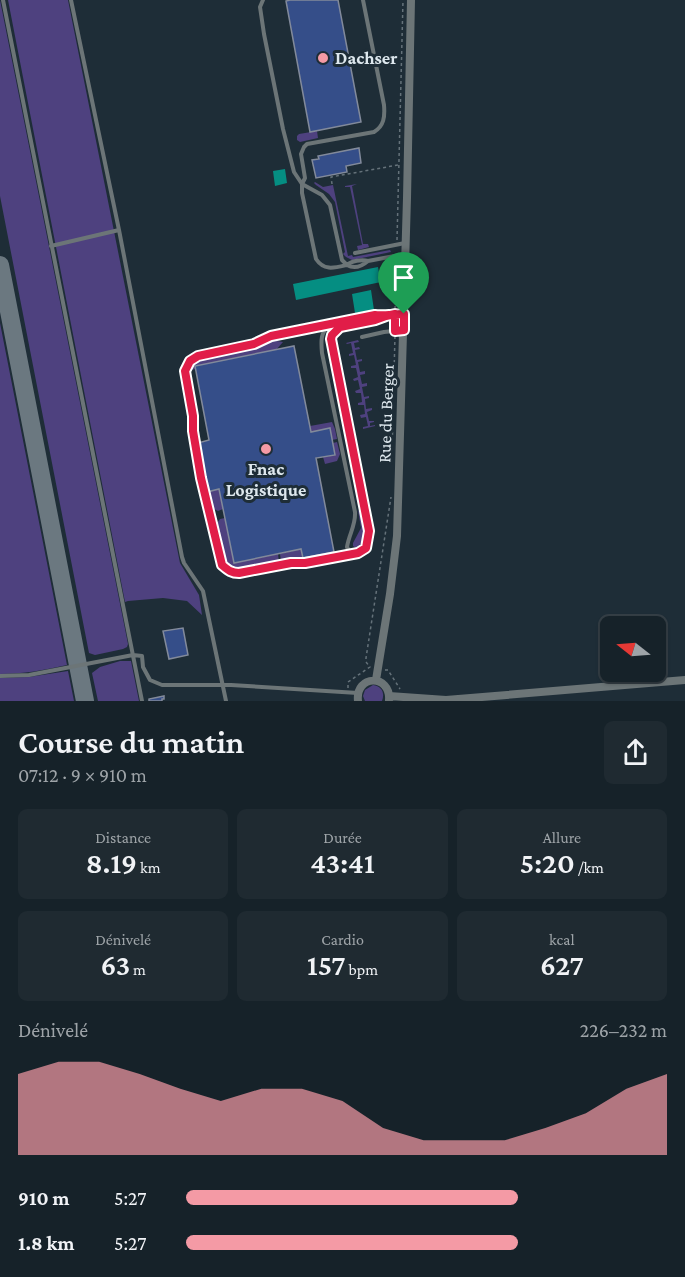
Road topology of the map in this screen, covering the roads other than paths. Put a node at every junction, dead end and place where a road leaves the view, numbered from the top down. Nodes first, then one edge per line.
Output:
1 (3, 0) edge
2 (72, 0) edge
3 (263, 0) edge
4 (363, 0) edge
5 (411, 0) edge
6 (302, 183) junction
7 (119, 230) junction
8 (406, 243) junction
9 (51, 246) junction
10 (355, 253) dead end
11 (405, 254) junction
12 (346, 265) junction
13 (400, 314) junction
14 (386, 316) junction
15 (330, 325) junction
16 (399, 331) junction
17 (271, 336) road end
18 (362, 338) dead end
19 (357, 553) junction
20 (320, 560) road end
21 (133, 655) junction
22 (0, 676) edge
23 (376, 680) junction
24 (685, 680) edge
25 (223, 685) junction
26 (358, 697) edge
27 (389, 698) edge
28 (142, 701) edge
29 (226, 701) edge
30 (446, 701) edge

1 - 9 lane
2 - 7 lane
3 - 6 lane
4 - 6 lane
5 - 8 street, Rue du Berger
6 - 12 lane
6 - 12 lane
7 - 9 lane
7 - 25 lane
8 - 10 lane
8 - 11 street, Rue du Berger
9 - 21 lane
11 - 12 lane
11 - 13 street, Rue du Berger
13 - 14 lane
13 - 16 street, Rue du Berger
14 - 15 lane
14 - 19 lane
15 - 17 lane
15 - 19 lane
16 - 18 lane
16 - 23 street, Rue du Berger
19 - 20 lane
21 - 22 lane
21 - 25 lane
21 - 28 lane
23 - 26 street
23 - 27 street
24 - 30 street
25 - 26 lane
25 - 29 lane
27 - 30 street

